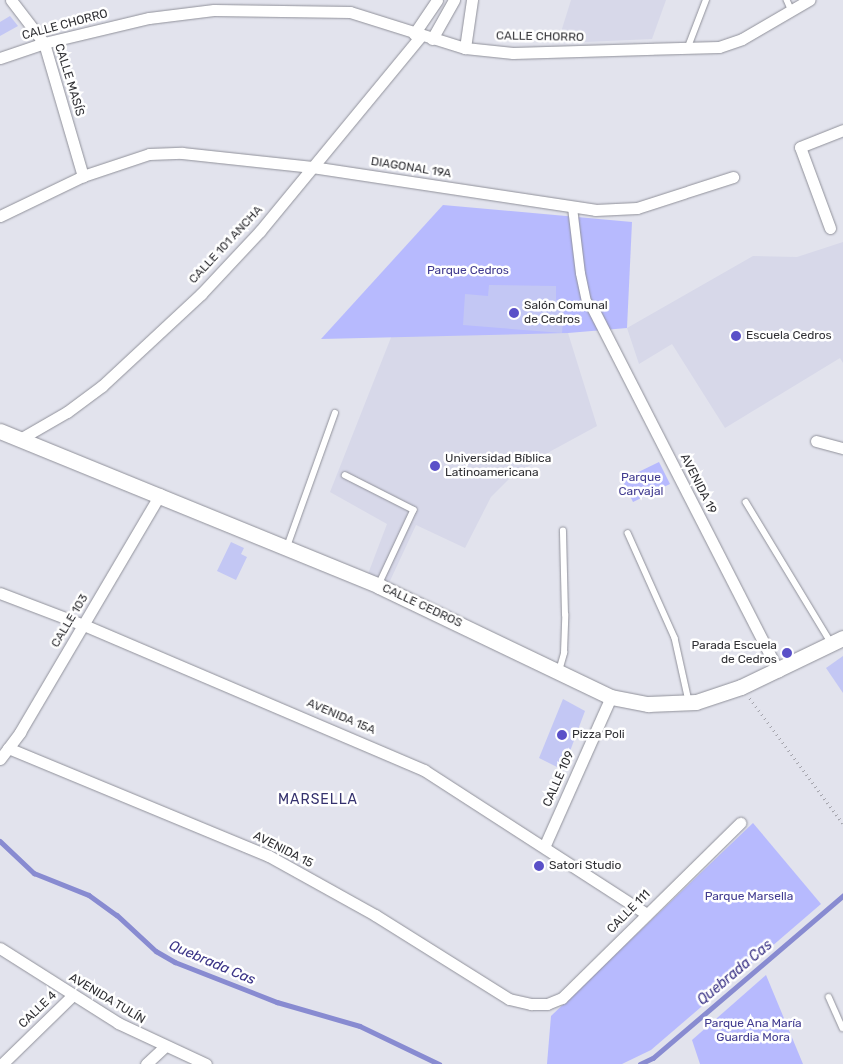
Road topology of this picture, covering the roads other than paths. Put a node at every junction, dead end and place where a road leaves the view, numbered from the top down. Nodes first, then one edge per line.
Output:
1 (11, 0) edge
2 (437, 0) edge
3 (454, 0) edge
4 (472, 0) edge
5 (706, 0) edge
6 (809, 0) edge
7 (283, 5) edge
8 (790, 5) edge
9 (422, 36) junction
10 (44, 42) junction
11 (465, 48) junction
12 (688, 49) junction
13 (0, 58) edge
14 (843, 130) edge
15 (312, 167) junction
16 (83, 176) junction
17 (733, 177) dead end
18 (572, 207) junction
19 (0, 216) edge
20 (830, 228) dead end
21 (593, 310) joint
22 (335, 413) dead end
23 (0, 431) edge
24 (20, 439) junction
25 (816, 442) dead end
26 (843, 448) edge
27 (345, 475) dead end
28 (160, 494) junction
29 (746, 502) dead end
30 (563, 531) dead end
31 (628, 532) dead end
32 (287, 547) junction
33 (378, 586) junction
34 (0, 593) edge
35 (84, 624) junction
36 (838, 641) edge
37 (559, 671) junction
38 (778, 671) junction
39 (611, 697) junction
40 (690, 702) junction
41 (8, 748) junction
42 (0, 759) edge
43 (740, 823) dead end
44 (545, 845) junction
45 (647, 914) junction
46 (0, 948) edge
47 (72, 996) junction
48 (829, 997) dead end
49 (531, 1004) joint
50 (843, 1028) edge
51 (164, 1047) junction
52 (2, 1064) edge
53 (146, 1064) edge
54 (206, 1064) edge

1 - 10 street, CALLE MASÍS
2 - 9 street
3 - 9 street
4 - 11 street
5 - 12 lane
6 - 8 street, CALLE CHORRO
7 - 9 street, CALLE CHORRO
7 - 10 street, CALLE CHORRO
8 - 12 street, CALLE CHORRO
9 - 11 street, CALLE CHORRO
9 - 15 street, CALLE 101 ANCHA
10 - 13 street, CALLE CHORRO
10 - 16 street, CALLE MASÍS
11 - 12 street, CALLE CHORRO
14 - 20 street
15 - 16 street, DIAGONAL 19A
15 - 18 street, DIAGONAL 19A
15 - 24 street, CALLE 101 ANCHA
16 - 19 street, DIAGONAL 19A
17 - 18 street, DIAGONAL 19A
18 - 21 street
21 - 38 street, AVENIDA 19
22 - 32 lane
23 - 24 street, CALLE CEDROS
24 - 28 street, CALLE CEDROS
25 - 26 street
27 - 33 lane
28 - 32 street, CALLE CEDROS
28 - 35 street, CALLE 103
29 - 36 lane
30 - 37 lane
31 - 40 lane
32 - 33 street, CALLE CEDROS
33 - 37 street, CALLE CEDROS
34 - 35 street, AVENIDA 15A
35 - 41 street, CALLE 103
35 - 44 street, AVENIDA 15A
36 - 38 street, CALLE CEDROS
37 - 39 street, CALLE CEDROS
38 - 40 street, CALLE CEDROS
39 - 40 street, CALLE CEDROS
39 - 44 street, CALLE 109
41 - 42 street, CALLE 103
41 - 49 street, AVENIDA 15
43 - 45 street, CALLE 111
44 - 45 street, AVENIDA 15A
45 - 49 street, CALLE 111
46 - 47 street, AVENIDA TULÍN
47 - 51 street, AVENIDA TULÍN
47 - 52 street, CALLE 4
48 - 50 lane
51 - 53 street
51 - 54 street, AVENIDA TULÍN

